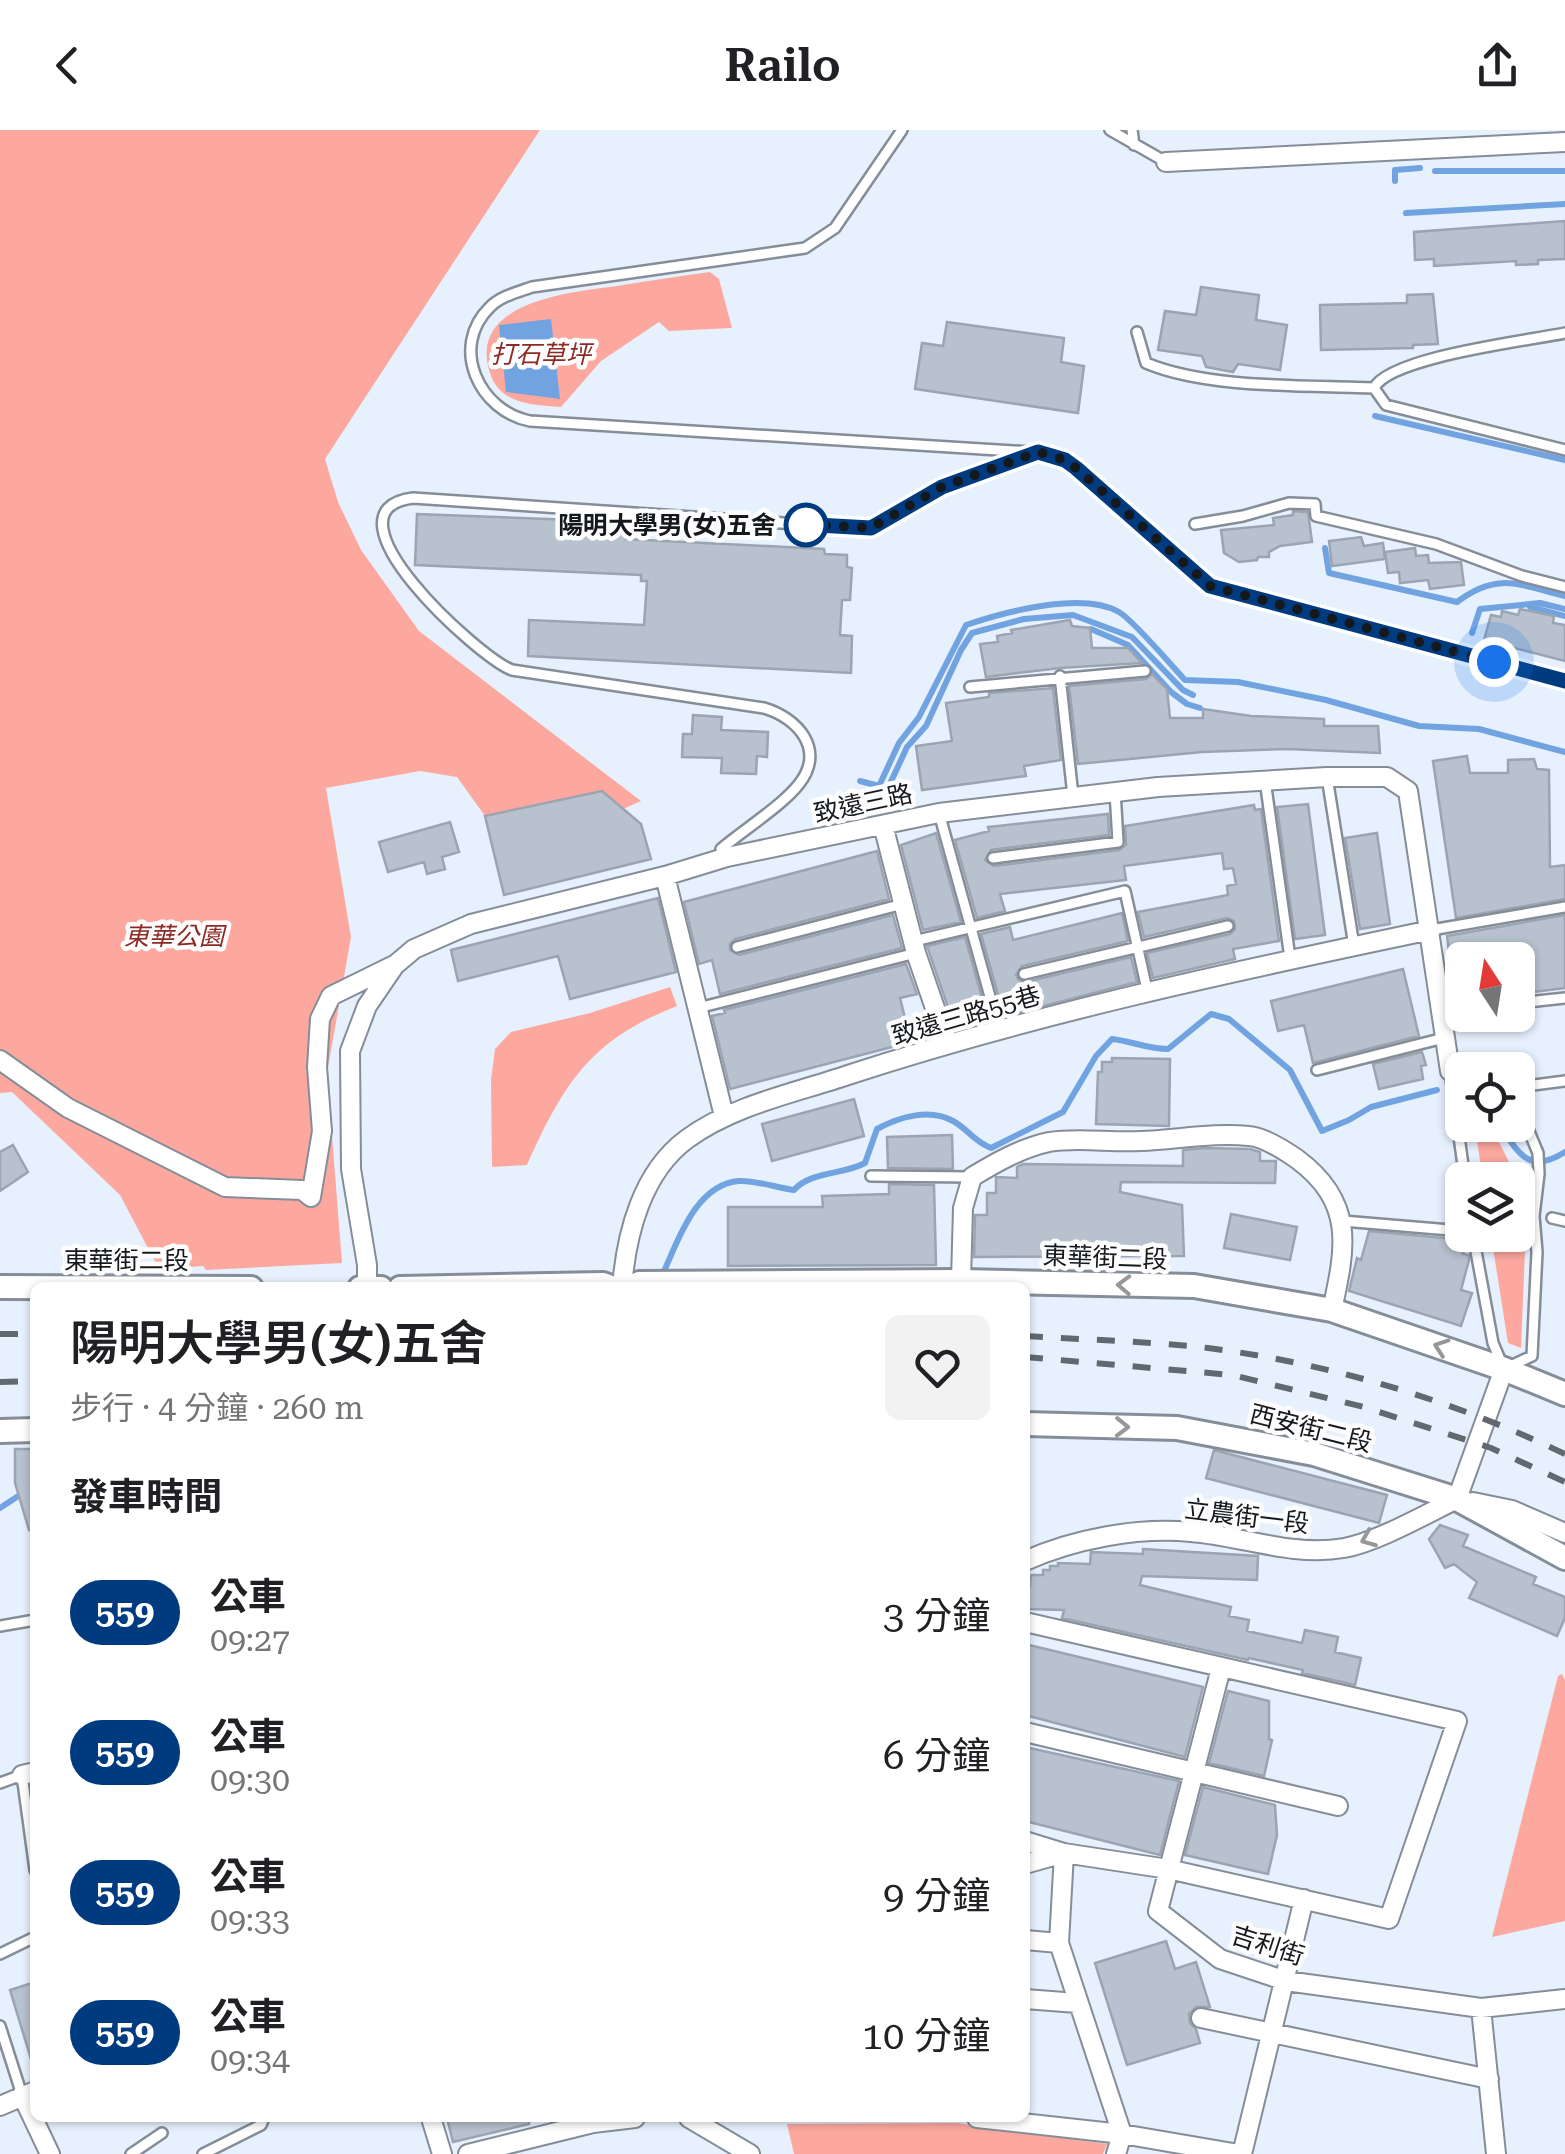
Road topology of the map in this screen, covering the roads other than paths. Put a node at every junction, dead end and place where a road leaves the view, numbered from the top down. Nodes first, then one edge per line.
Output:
1 (902, 130) edge
2 (1110, 130) edge
3 (1132, 130) edge
4 (1565, 142) edge
5 (1134, 145) junction
6 (1166, 162) joint
7 (1137, 332) dead end
8 (1565, 334) edge
9 (1374, 388) junction
10 (1565, 450) edge
11 (1038, 452) junction
12 (1195, 524) dead end
13 (1565, 587) edge
14 (1144, 671) dead end
15 (1060, 676) junction
16 (1565, 681) edge
17 (970, 686) dead end
18 (1327, 776) junction
19 (1265, 780) junction
20 (1115, 791) junction
21 (1073, 796) junction
22 (940, 813) junction
23 (883, 825) junction
24 (724, 858) junction
25 (993, 858) dead end
26 (665, 876) junction
27 (904, 904) junction
28 (1565, 908) edge
29 (971, 926) junction
30 (1228, 926) dead end
31 (1431, 930) junction
32 (915, 946) junction
33 (1354, 946) junction
34 (737, 947) dead end
35 (1137, 947) junction
36 (1290, 958) junction
37 (394, 965) junction
38 (1024, 974) dead end
39 (1148, 994) junction
40 (1565, 998) edge
41 (1535, 1001) edge
42 (698, 1008) junction
43 (1440, 1010) junction
44 (1445, 1010) edge
45 (999, 1029) junction
46 (1444, 1038) junction
47 (947, 1043) junction
48 (1449, 1052) edge
49 (0, 1060) edge
50 (1316, 1070) dead end
51 (1565, 1081) edge
52 (1535, 1085) edge
53 (724, 1116) junction
54 (1533, 1142) edge
55 (870, 1176) dead end
56 (972, 1177) junction
57 (1552, 1218) dead end
58 (1565, 1221) edge
59 (1342, 1222) junction
60 (1445, 1231) edge
61 (1475, 1252) edge
62 (961, 1281) junction
63 (364, 1282) edge
64 (625, 1282) edge
65 (800, 1282) edge
66 (1008, 1282) edge
67 (1030, 1282) edge
68 (0, 1288) edge
69 (30, 1288) edge
70 (1332, 1310) junction
71 (1504, 1369) junction
72 (1565, 1394) edge
73 (1030, 1424) edge
74 (0, 1430) edge
75 (30, 1430) edge
76 (1458, 1499) junction
77 (1565, 1533) edge
78 (1565, 1558) edge
79 (1030, 1560) edge
80 (30, 1621) edge
81 (1030, 1623) edge
82 (0, 1626) edge
83 (1220, 1668) junction
84 (1030, 1733) edge
85 (1195, 1771) junction
86 (28, 1773) edge
87 (0, 1784) edge
88 (30, 1801) edge
89 (1338, 1806) dead end
90 (1030, 1843) edge
91 (1064, 1853) junction
92 (1030, 1863) edge
93 (1168, 1869) junction
94 (1304, 1899) junction
95 (30, 1939) edge
96 (1030, 1940) edge
97 (1059, 1943) junction
98 (0, 1954) edge
99 (1286, 1981) junction
100 (1030, 1999) edge
101 (1565, 1999) edge
102 (1077, 2003) junction
103 (1482, 2008) junction
104 (1201, 2018) dead end
105 (0, 2026) edge
106 (1272, 2032) junction
107 (1489, 2079) junction
108 (29, 2093) edge
109 (0, 2106) edge
110 (39, 2122) edge
111 (262, 2122) edge
112 (432, 2122) edge
113 (601, 2122) edge
114 (696, 2122) edge
115 (1014, 2122) edge
116 (162, 2133) dead end
117 (1122, 2134) junction
118 (50, 2154) edge
119 (131, 2154) edge
120 (203, 2154) edge
121 (442, 2154) edge
122 (468, 2154) edge
123 (750, 2154) edge
124 (1116, 2154) edge
125 (1240, 2154) edge
126 (1496, 2154) edge

1 - 11 lane
2 - 5 lane
3 - 5 lane
4 - 6 street
5 - 6 lane
7 - 9 lane
8 - 9 lane
9 - 10 lane
11 - 16 lane
11 - 24 lane
12 - 13 lane
14 - 15 lane
15 - 17 lane
15 - 21 lane
18 - 19 street, 致遠三路
18 - 31 street, 致遠三路
18 - 33 lane
19 - 20 street, 致遠三路
19 - 36 lane
20 - 21 street, 致遠三路
20 - 25 lane
21 - 22 street, 致遠三路
22 - 23 street, 致遠三路
22 - 29 lane
23 - 24 street, 致遠三路
23 - 27 street
24 - 26 street, 致遠三路
26 - 37 street, 致遠三路
26 - 42 street
27 - 32 street
27 - 34 lane
28 - 31 lane
29 - 32 lane
29 - 35 lane
29 - 45 lane
30 - 35 lane
31 - 33 street, 致遠三路55巷
31 - 43 street, 致遠三路
32 - 42 lane
32 - 47 street
33 - 36 street, 致遠三路55巷
35 - 38 lane
35 - 39 lane
36 - 39 street, 致遠三路55巷
37 - 49 street
37 - 63 street, 致遠三路
39 - 45 street, 致遠三路55巷
40 - 41 lane
42 - 53 street
43 - 44 lane
43 - 46 street, 致遠三路
45 - 47 street, 致遠三路55巷
46 - 48 street, 致遠三路
46 - 50 lane
47 - 53 street, 致遠三路55巷
51 - 52 lane
53 - 64 street, 致遠三路55巷
54 - 71 lane
55 - 56 lane
56 - 59 street
56 - 62 street
57 - 58 lane
59 - 60 lane
59 - 70 street
61 - 71 lane
62 - 65 street, 東華街二段
66 -> 62 street, 東華街二段
70 -> 67 street, 東華街二段
68 - 69 street, 東華街二段
71 -> 70 street, 東華街二段
71 - 72 street, 東華街二段
71 - 76 street
73 -> 76 street, 西安街二段
74 - 75 street
76 - 77 street
76 - 78 street, 西安街二段
76 -> 79 street, 立農街一段
80 - 82 lane
81 - 83 street
83 - 85 street
83 - 94 street
84 - 85 street
85 - 89 street
85 - 93 street
86 - 87 lane
86 - 88 lane
90 - 91 street
91 - 92 street
91 - 93 street
91 - 97 street
93 - 94 street
93 - 99 street, 吉利街
94 - 99 street
95 - 98 lane
96 - 97 street
97 - 102 street
99 - 103 street, 吉利街
99 - 106 street
100 - 102 street
101 - 103 street, 吉利街
102 - 117 street
103 - 107 street
104 - 106 street
105 - 108 lane
106 - 107 street
106 - 125 street
107 - 126 street
108 - 109 street
110 - 118 street
111 - 120 lane
112 - 121 street
113 - 122 street
114 - 123 street
115 - 117 street
116 - 119 lane
117 - 124 street
117 - 125 street

